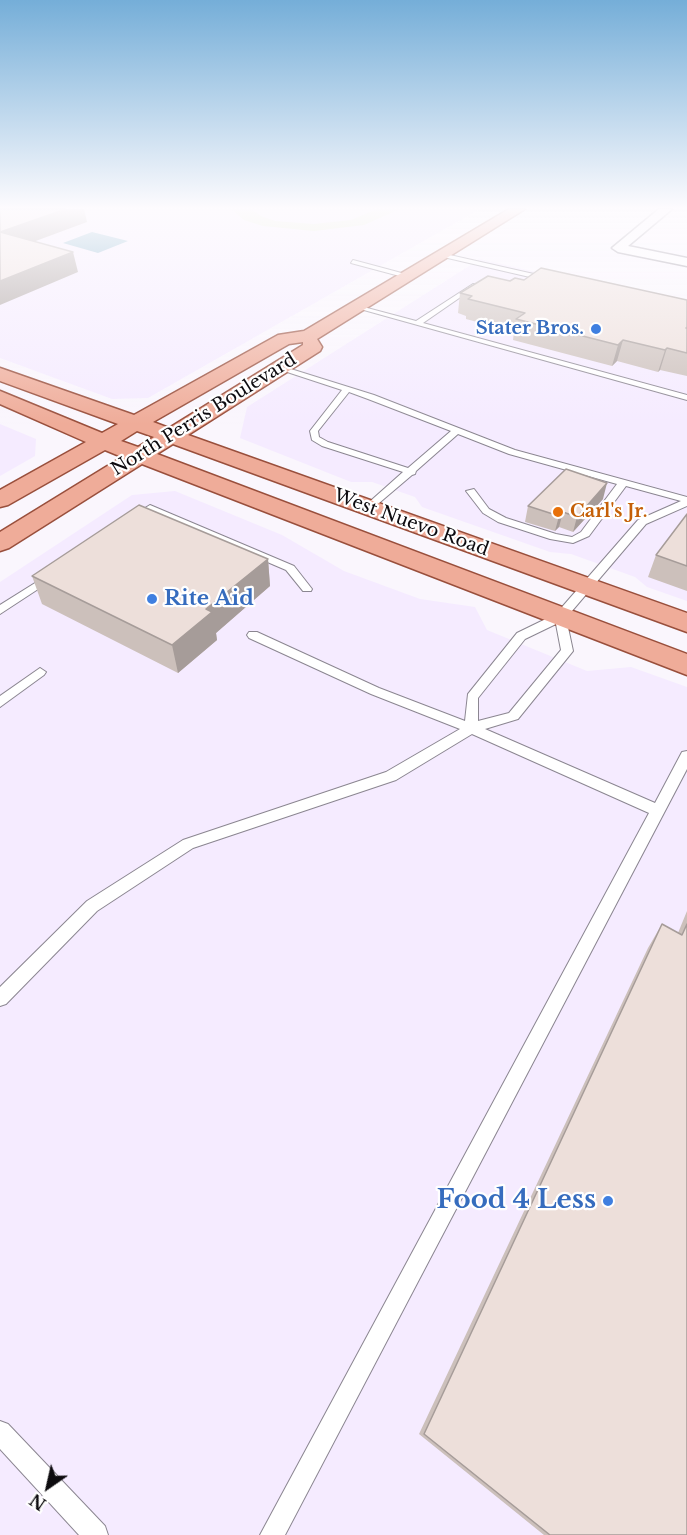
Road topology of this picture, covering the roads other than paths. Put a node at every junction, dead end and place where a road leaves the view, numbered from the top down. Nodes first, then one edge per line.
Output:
1 (399, 281) edge
2 (481, 281) edge
3 (356, 307) junction
4 (417, 324) junction
5 (309, 336) junction
6 (281, 367) junction
7 (0, 374) edge
8 (347, 388) junction
9 (0, 397) edge
10 (687, 398) edge
11 (135, 423) junction
12 (457, 430) junction
13 (171, 437) junction
14 (102, 441) junction
15 (141, 456) junction
16 (412, 472) junction
17 (623, 483) junction
18 (471, 491) dead end
19 (0, 500) edge
20 (687, 501) edge
21 (369, 507) junction
22 (122, 527) edge
23 (0, 543) edge
24 (56, 572) edge
25 (587, 585) junction
26 (307, 590) dead end
27 (0, 610) edge
28 (560, 617) junction
29 (687, 623) edge
30 (253, 635) dead end
31 (687, 665) edge
32 (40, 672) dead end
33 (0, 703) edge
34 (471, 728) junction
35 (687, 756) edge
36 (658, 811) junction
37 (0, 998) edge
38 (0, 1432) edge
39 (96, 1535) edge
40 (272, 1535) edge

1 - 3 main road, North Perris Boulevard
2 - 4 lane
3 - 4 lane
3 - 5 main road, North Perris Boulevard
4 - 10 lane
5 - 6 main road, North Perris Boulevard
5 - 11 main road, North Perris Boulevard
6 - 8 lane
6 - 13 main road, North Perris Boulevard
7 - 11 main road, West Nuevo Road
8 - 12 lane
8 - 16 lane
9 - 14 main road, West Nuevo Road
11 - 13 main road, West Nuevo Road
11 - 14 main road, North Perris Boulevard
12 - 16 lane
12 - 17 lane
13 - 15 main road, North Perris Boulevard
13 - 21 main road, West Nuevo Road
14 - 15 main road, West Nuevo Road
14 - 19 main road, North Perris Boulevard
15 - 23 main road, North Perris Boulevard
15 - 28 main road, West Nuevo Road
16 - 21 lane
17 - 18 lane
17 - 20 lane
20 - 25 lane
21 - 25 main road, West Nuevo Road
22 - 26 lane
24 - 27 lane
25 - 28 lane
25 - 29 main road, West Nuevo Road
28 - 31 main road, West Nuevo Road
28 - 34 lane
28 - 34 lane
30 - 34 lane
32 - 33 lane
34 - 36 lane
34 - 37 lane
35 - 36 lane
36 - 40 lane
38 - 39 lane

